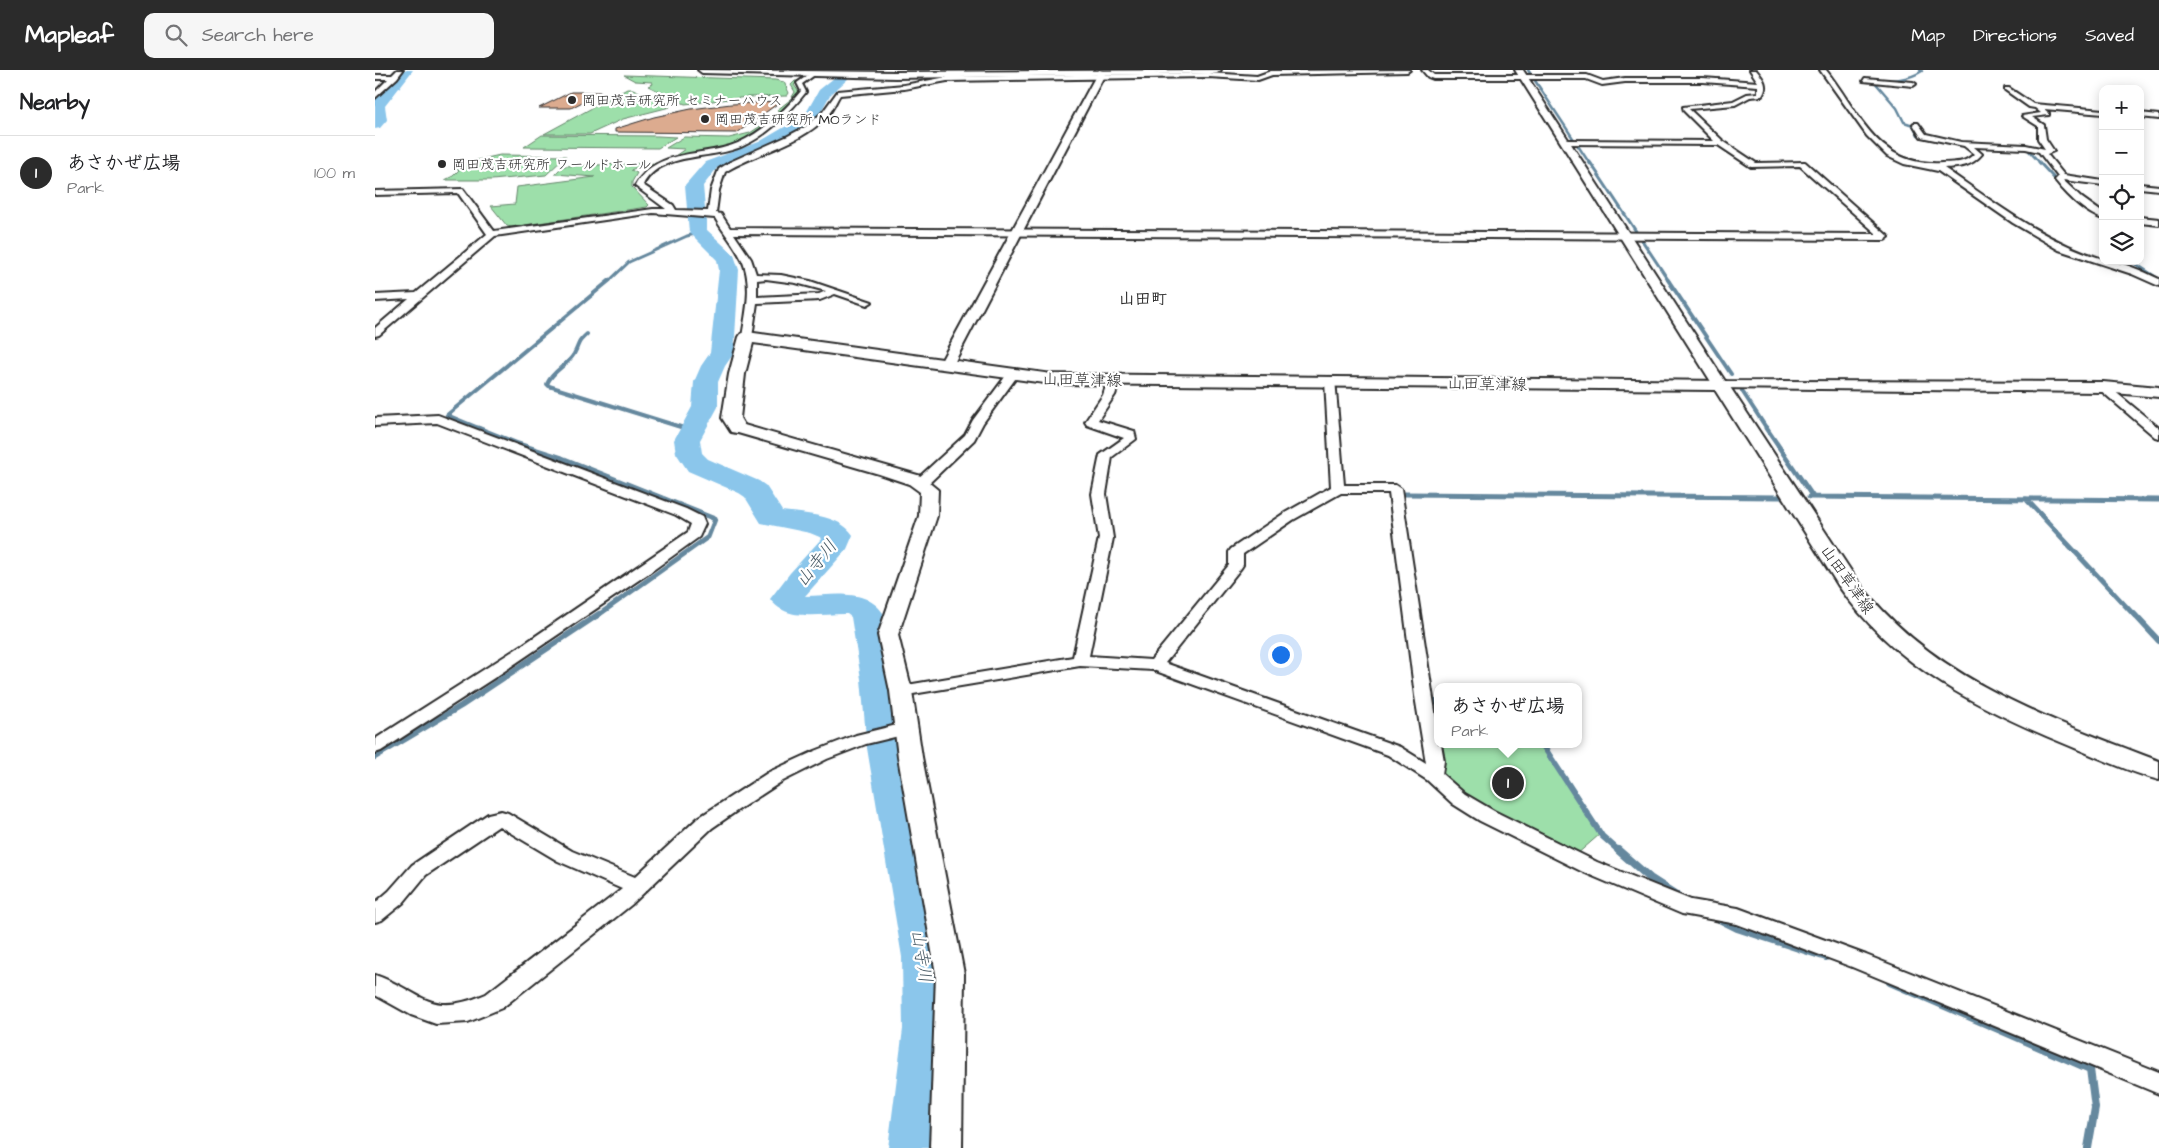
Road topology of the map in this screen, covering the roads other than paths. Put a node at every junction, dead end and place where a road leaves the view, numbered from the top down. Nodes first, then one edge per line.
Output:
1 (400, 70) edge
2 (702, 70) edge
3 (1217, 70) edge
4 (1407, 70) edge
5 (1425, 70) edge
6 (1753, 70) edge
7 (1823, 70) edge
8 (813, 74) junction
9 (1101, 75) junction
10 (1527, 75) edge
11 (375, 77) edge
12 (395, 77) junction
13 (1865, 80) dead end
14 (1762, 84) junction
15 (1913, 84) dead end
16 (2007, 90) dead end
17 (376, 95) edge
18 (2037, 107) junction
19 (2099, 112) edge
20 (2144, 115) edge
21 (2159, 117) edge
22 (1916, 124) dead end
23 (1573, 142) junction
24 (1720, 143) junction
25 (1966, 144) junction
26 (2046, 151) junction
27 (1935, 166) junction
28 (2062, 177) junction
29 (2099, 182) edge
30 (2144, 186) edge
31 (2159, 188) edge
32 (375, 193) edge
33 (669, 211) junction
34 (709, 213) junction
35 (2099, 214) edge
36 (2144, 220) edge
37 (2159, 222) edge
38 (726, 231) junction
39 (1017, 232) junction
40 (493, 234) junction
41 (1635, 236) junction
42 (2137, 265) edge
43 (2129, 271) junction
44 (751, 277) junction
45 (2159, 283) edge
46 (835, 291) junction
47 (418, 296) junction
48 (375, 298) edge
49 (751, 300) junction
50 (867, 302) dead end
51 (375, 333) edge
52 (747, 337) junction
53 (947, 365) junction
54 (1011, 375) junction
55 (1113, 380) junction
56 (1331, 382) junction
57 (1720, 385) junction
58 (2103, 387) junction
59 (2159, 392) edge
60 (375, 422) edge
61 (737, 428) joint
62 (2159, 434) edge
63 (921, 483) junction
64 (1338, 489) junction
65 (1080, 661) junction
66 (1155, 664) junction
67 (901, 691) junction
68 (905, 729) junction
69 (375, 746) edge
70 (2159, 771) edge
71 (1433, 776) junction
72 (638, 887) junction
73 (375, 914) edge
74 (375, 984) edge
75 (2159, 1083) edge
76 (946, 1148) edge

1 - 12 street
2 - 8 main road
3 - 9 main road
4 - 9 street
5 - 10 street
6 - 14 street
7 - 27 street
8 - 9 main road
8 - 33 street
9 - 34 street
9 - 39 street
10 - 14 street
10 - 23 street
11 - 12 street
12 - 17 street
13 - 15 street
14 - 24 street
16 - 18 street
18 - 19 street
18 - 26 street
20 - 21 street
22 - 25 street
23 - 24 street
23 - 41 street
24 - 41 street
25 - 26 street
25 - 27 street
26 - 28 street
27 - 43 street
28 - 29 street
28 - 35 street
30 - 31 street
32 - 40 street
33 - 34 street
33 - 40 street
34 - 38 street
36 - 37 street
38 - 39 street
38 - 44 street
39 - 41 street
39 - 53 street
40 - 47 street
41 - 57 street
42 - 43 street
43 - 45 street
44 - 46 street
44 - 49 street
46 - 49 street
46 - 50 street
47 - 48 street
47 - 51 street
49 - 52 street
52 - 53 main road, 山田草津線
52 - 61 main road
53 - 54 main road, 山田草津線
54 - 55 main road, 山田草津線
54 - 63 street
55 - 56 main road, 山田草津線
55 - 65 street
56 - 57 main road, 山田草津線
56 - 64 street
57 - 58 street
57 - 70 main road, 山田草津線
58 - 59 street
58 - 62 street
60 - 69 street
61 - 63 street
63 - 67 street
64 - 66 street
64 - 71 street
65 - 66 street
65 - 67 street
66 - 71 street
67 - 68 street
68 - 72 street
68 - 76 street
71 - 75 street
72 - 73 street
72 - 74 street

